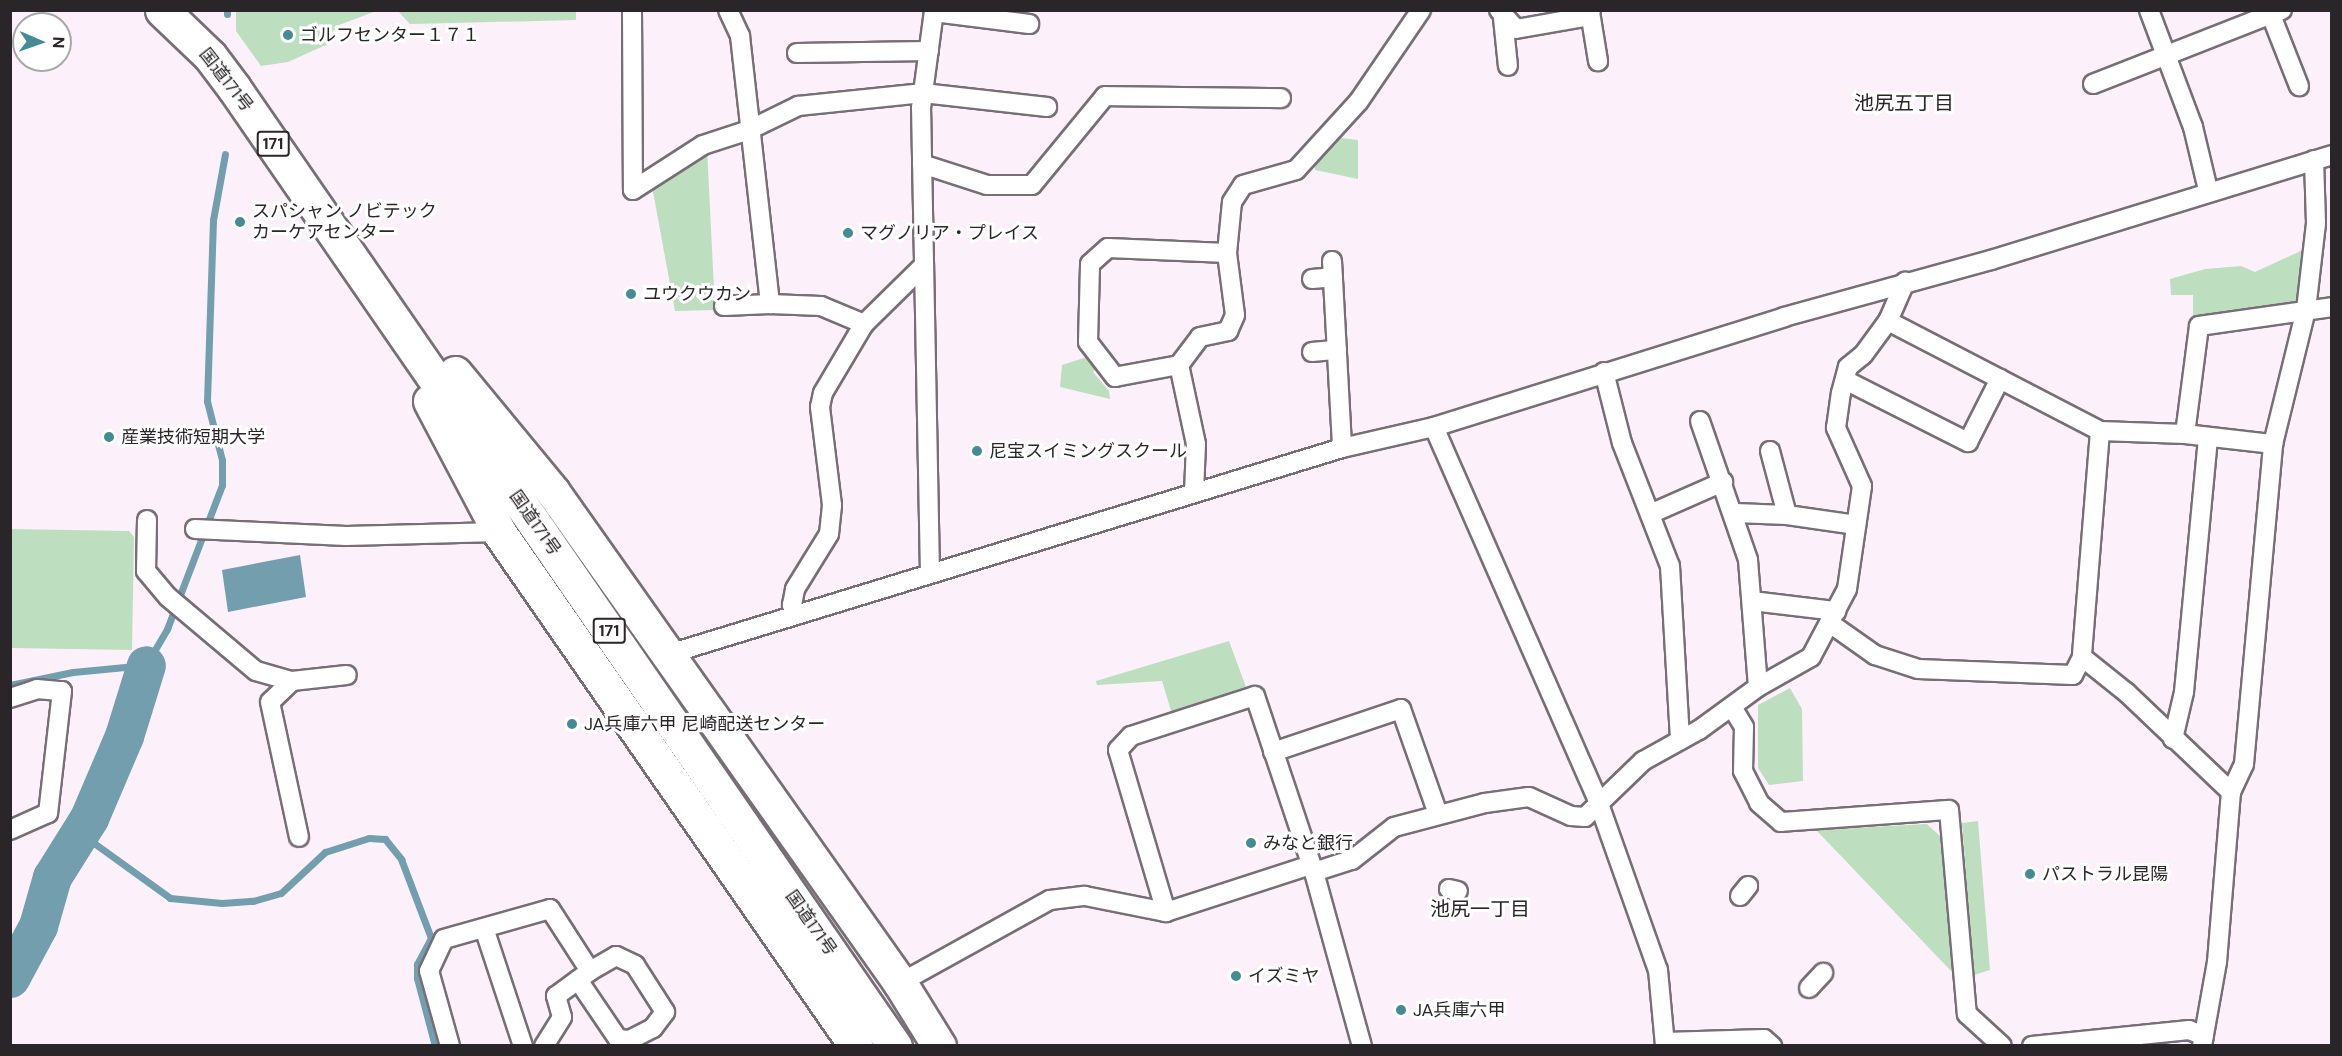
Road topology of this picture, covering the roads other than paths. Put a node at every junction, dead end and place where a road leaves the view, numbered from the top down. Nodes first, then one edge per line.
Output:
1 (162, 10) edge
2 (632, 10) edge
3 (728, 10) edge
4 (1421, 10) edge
5 (2149, 10) edge
6 (934, 11) edge
7 (1590, 11) edge
8 (2274, 12) edge
9 (1501, 14) edge
10 (1029, 24) dead end
11 (928, 51) junction
12 (797, 53) dead end
13 (2166, 56) junction
14 (1598, 61) dead end
15 (1508, 66) dead end
16 (2093, 84) dead end
17 (2299, 86) dead end
18 (923, 93) junction
19 (1281, 98) dead end
20 (1047, 106) dead end
21 (749, 130) junction
22 (2331, 154) edge
23 (2314, 160) junction
24 (922, 164) junction
25 (2208, 190) junction
26 (1227, 253) junction
27 (924, 265) junction
28 (1312, 279) dead end
29 (1905, 282) junction
30 (372, 287) junction
31 (770, 304) junction
32 (724, 306) dead end
33 (2331, 307) edge
34 (2306, 310) junction
35 (1888, 321) junction
36 (864, 324) junction
37 (1336, 350) junction
38 (1312, 352) dead end
39 (1179, 365) junction
40 (1604, 372) junction
41 (2000, 379) junction
42 (1845, 380) junction
43 (1700, 421) dead end
44 (1434, 427) junction
45 (2100, 431) junction
46 (2185, 434) junction
47 (2208, 437) junction
48 (2273, 444) junction
49 (1342, 448) junction
50 (1770, 451) dead end
51 (1723, 482) junction
52 (1194, 493) junction
53 (1735, 513) junction
54 (1650, 514) junction
55 (1787, 515) junction
56 (147, 520) dead end
57 (1856, 525) junction
58 (195, 529) dead end
59 (499, 532) junction
60 (930, 574) junction
61 (1752, 601) junction
62 (796, 615) junction
63 (1834, 618) junction
64 (669, 654) junction
65 (2082, 657) junction
66 (347, 675) dead end
67 (292, 681) junction
68 (1758, 687) junction
69 (10, 698) edge
70 (1732, 707) junction
71 (2173, 739) junction
72 (1680, 740) junction
73 (1273, 752) junction
74 (2231, 792) junction
75 (1598, 801) junction
76 (1438, 814) junction
77 (10, 830) edge
78 (299, 837) dead end
79 (1313, 868) junction
80 (1166, 912) junction
81 (484, 928) junction
82 (1823, 973) dead end
83 (584, 975) junction
84 (900, 983) junction
85 (1809, 988) dead end
86 (2203, 1041) edge
87 (1665, 1044) edge
88 (450, 1046) edge
89 (523, 1046) edge
90 (544, 1046) edge
91 (856, 1046) edge
92 (895, 1046) edge
93 (939, 1046) edge
94 (1362, 1046) edge
95 (1772, 1046) edge
96 (2002, 1046) edge
97 (2032, 1046) edge

1 - 30 highway, 国道171号 / 171
2 - 21 street
3 - 21 street
4 - 26 street
5 - 13 street
6 - 10 street
6 - 11 street
7 - 9 street
7 - 14 street
8 - 13 street
8 - 17 street
9 - 15 street
11 - 12 street
11 - 18 street
13 - 16 street
13 - 25 street
18 - 20 street
18 - 21 street
18 - 24 street
19 - 24 street
21 - 31 street
22 - 23 street
23 - 25 street
23 - 34 street
24 - 27 street
25 - 29 street
26 - 39 street
26 - 39 street
27 - 36 street
27 - 60 street
28 - 37 street
29 - 35 street
29 - 40 street
30 - 59 highway
30 - 64 highway
30 - 92 highway, 国道171号 / 171
31 - 32 street
31 - 36 street
33 - 34 street
34 - 46 street
34 - 48 street
35 - 41 street
35 - 42 street
36 - 62 street
37 - 38 street
37 - 49 street
39 - 52 street
40 - 44 street
40 - 54 street
41 - 42 street
41 - 45 street
42 - 57 street
43 - 51 street
44 - 49 street
44 - 75 street
45 - 46 street
45 - 65 street
46 - 47 street
47 - 48 street
47 - 71 street
48 - 74 street
49 - 52 street
50 - 55 street
51 - 53 street
51 - 54 street
52 - 60 street
53 - 55 street
53 - 61 street
54 - 72 street
55 - 57 street
56 - 67 street
57 - 63 street
58 - 59 street
59 - 91 highway
60 - 62 street
61 - 63 street
61 - 68 street
62 - 64 street
63 - 65 street
63 - 68 street
64 - 84 highway
65 - 71 street
66 - 67 street
67 - 78 street
68 - 70 street
69 - 77 street
70 - 72 street
70 - 96 street
71 - 74 street
72 - 75 street
73 - 76 street
73 - 79 street
73 - 80 street
74 - 86 street
75 - 76 street
75 - 87 street
76 - 79 street
79 - 80 street
79 - 94 street
80 - 84 street
81 - 83 street
81 - 88 street
81 - 89 street
82 - 85 street
83 - 83 street
83 - 90 street
84 - 93 highway
86 - 97 street
87 - 95 street

